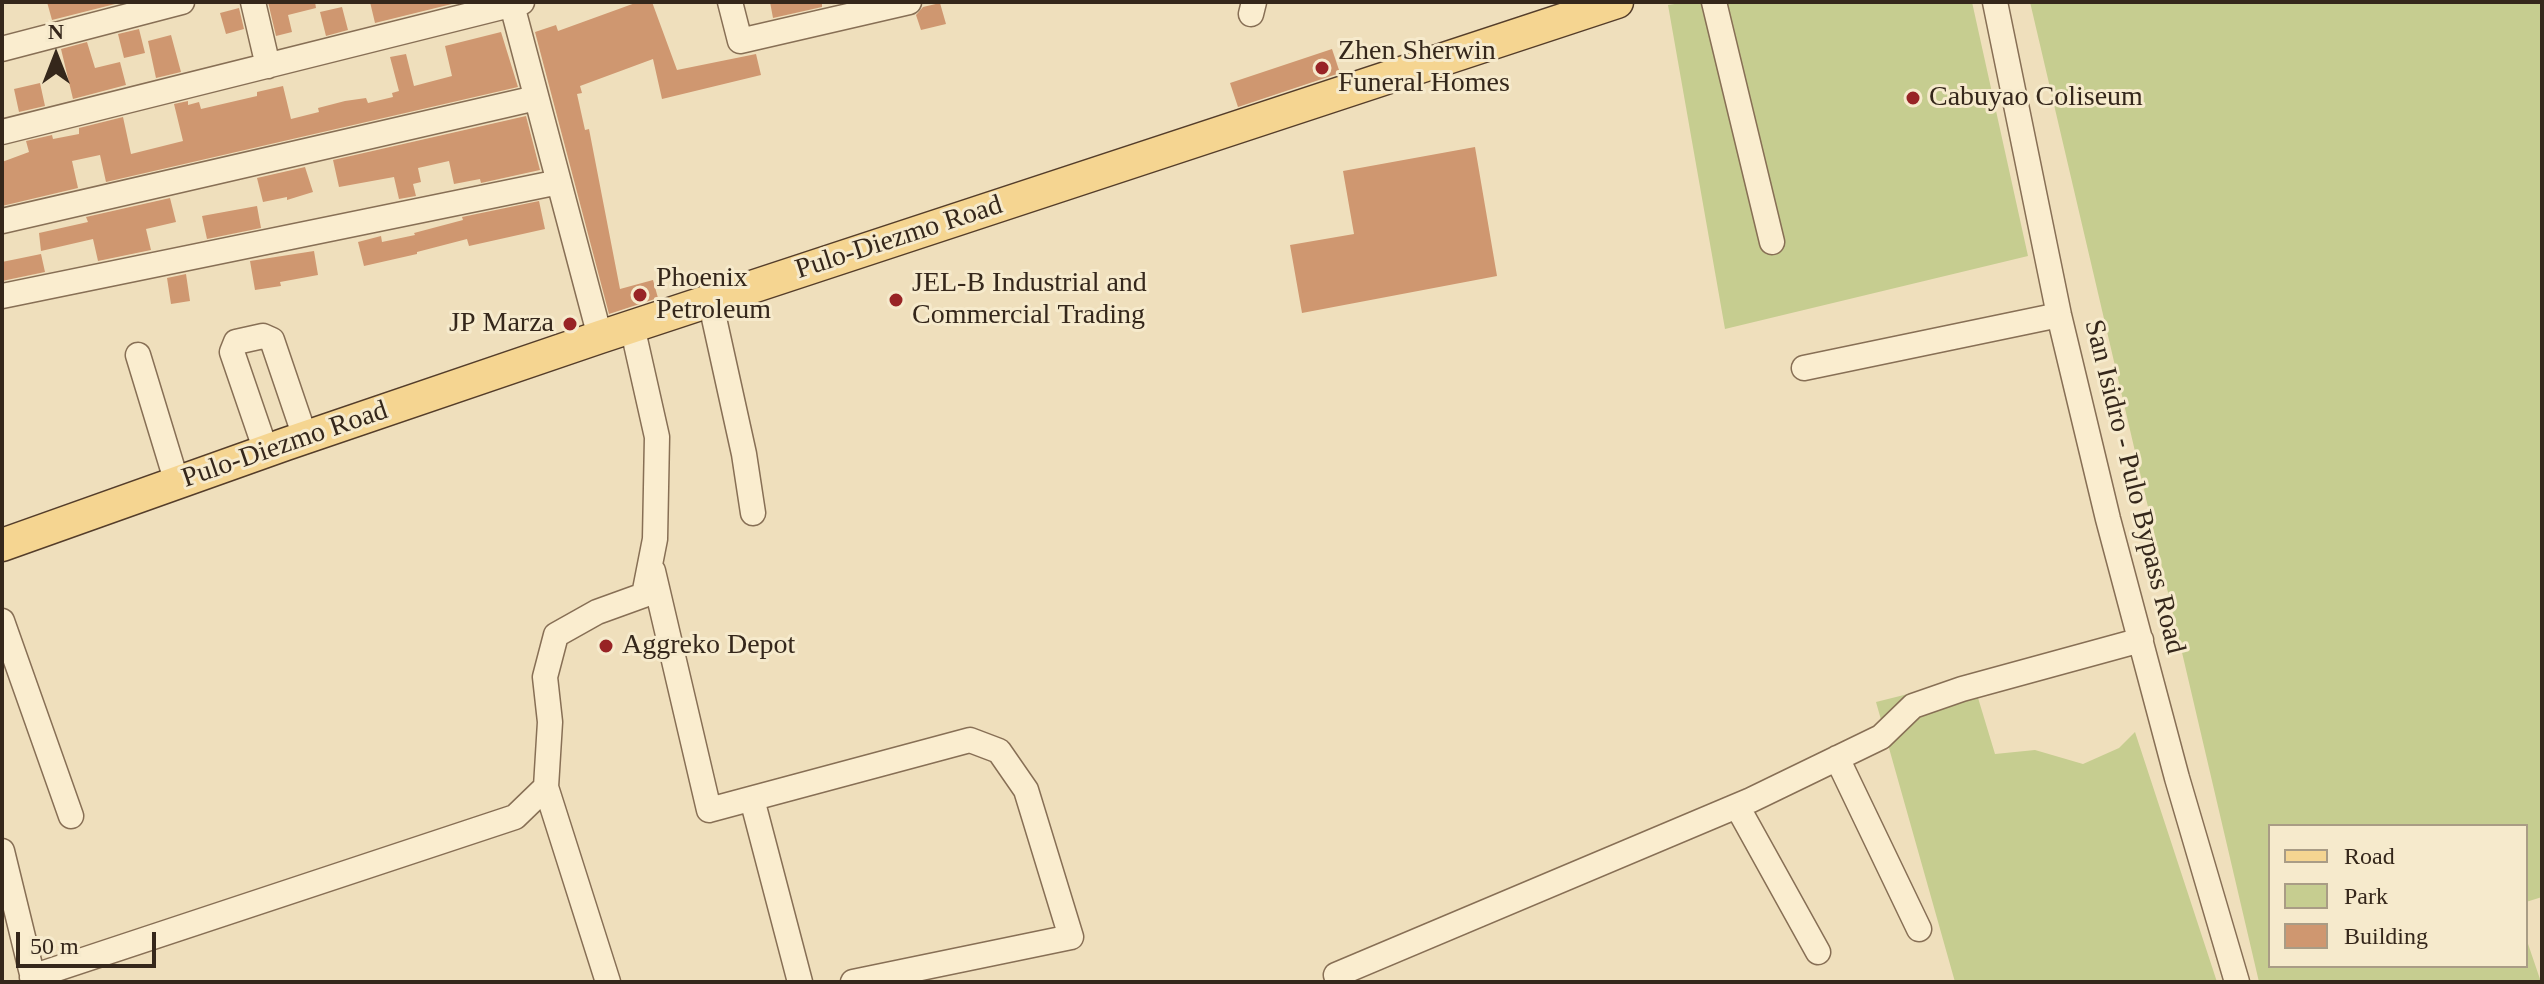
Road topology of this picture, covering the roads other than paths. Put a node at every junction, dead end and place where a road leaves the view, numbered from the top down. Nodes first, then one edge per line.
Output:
1 (182, 2) edge
2 (253, 2) edge
3 (730, 2) edge
4 (909, 2) edge
5 (1714, 2) edge
6 (1995, 2) edge
7 (517, 3) edge
8 (1598, 5) edge
9 (2, 49) edge
10 (268, 66) junction
11 (536, 98) junction
12 (2, 132) edge
13 (559, 182) junction
14 (2, 221) edge
15 (1772, 242) dead end
16 (2, 296) edge
17 (710, 300) junction
18 (2059, 315) junction
19 (632, 326) junction
20 (600, 337) junction
21 (138, 355) dead end
22 (1804, 368) dead end
23 (305, 437) junction
24 (266, 451) junction
25 (177, 483) junction
26 (753, 513) dead end
27 (2, 545) edge
28 (650, 561) junction
29 (2, 621) edge
30 (2141, 640) junction
31 (1837, 758) junction
32 (546, 787) junction
33 (752, 799) junction
34 (1737, 806) junction
35 (71, 816) dead end
36 (2, 851) edge
37 (1919, 929) dead end
38 (1818, 952) dead end
39 (1336, 975) dead end
40 (33, 980) edge
41 (608, 982) edge
42 (800, 982) edge
43 (853, 982) edge
44 (2237, 982) edge

1 - 9 street
2 - 10 street
3 - 4 street
5 - 15 street
6 - 18 street, San Isidro - Pulo Bypass Road
7 - 10 street
7 - 11 street
8 - 17 main road, Pulo-Diezmo Road
10 - 12 street
11 - 13 street
11 - 14 street
13 - 16 street
13 - 20 street
17 - 19 main road, Pulo-Diezmo Road
17 - 26 street
18 - 22 street
18 - 30 street, San Isidro - Pulo Bypass Road
19 - 20 main road, Pulo-Diezmo Road
19 - 28 street
20 - 23 main road, Pulo-Diezmo Road
21 - 25 street
23 - 24 main road, Pulo-Diezmo Road
23 - 24 street
24 - 25 main road, Pulo-Diezmo Road
25 - 27 main road, Pulo-Diezmo Road
28 - 32 street
28 - 33 street
29 - 35 street
30 - 31 street
30 - 44 street, San Isidro - Pulo Bypass Road
31 - 34 street
31 - 37 street
32 - 40 street
32 - 41 street
33 - 42 street
33 - 43 street
34 - 38 street
34 - 39 street
36 - 40 street

